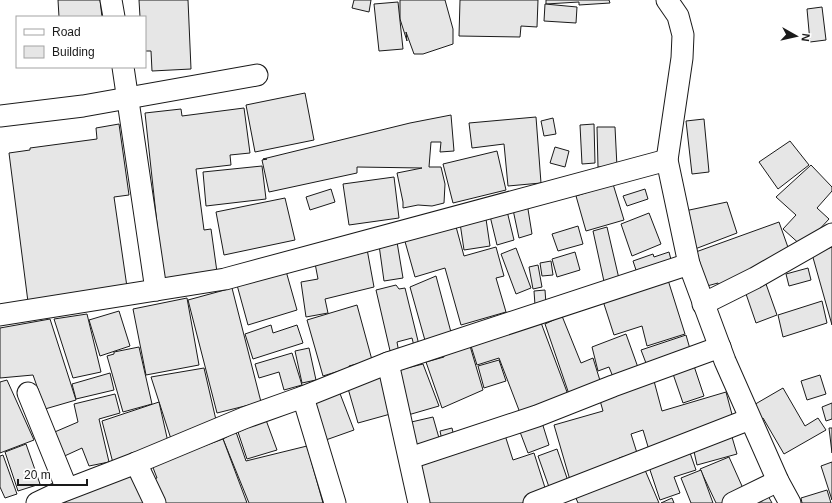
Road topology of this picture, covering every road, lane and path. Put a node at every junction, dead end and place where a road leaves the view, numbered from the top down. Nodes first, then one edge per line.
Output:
1 (111, 0) edge
2 (672, 8) edge
3 (114, 16) edge
4 (123, 68) edge
5 (257, 75) dead end
6 (128, 98) junction
7 (0, 116) edge
8 (667, 160) junction
9 (832, 234) edge
10 (689, 264) junction
11 (156, 290) junction
12 (703, 304) junction
13 (0, 315) edge
14 (720, 347) junction
15 (388, 363) junction
16 (28, 393) dead end
17 (303, 397) junction
18 (750, 419) junction
19 (410, 458) junction
20 (136, 463) junction
21 (778, 481) junction
22 (62, 495) edge
23 (36, 503) edge
24 (155, 503) edge
25 (335, 503) edge
26 (419, 503) edge
27 (534, 503) edge
28 (733, 503) edge
29 (790, 503) edge

1 - 3 street
2 - 8 street
4 - 6 street
5 - 6 street
6 - 7 street
6 - 11 street
8 - 10 street
8 - 11 street
9 - 12 street
10 - 12 street
10 - 15 street
11 - 13 street
12 - 14 street
14 - 18 street
14 - 19 street
15 - 17 street
15 - 19 street
16 - 22 street
17 - 20 street
17 - 25 street
18 - 21 street
18 - 27 street
19 - 26 street
20 - 22 street
20 - 24 street
21 - 28 street
21 - 29 street
22 - 23 street

